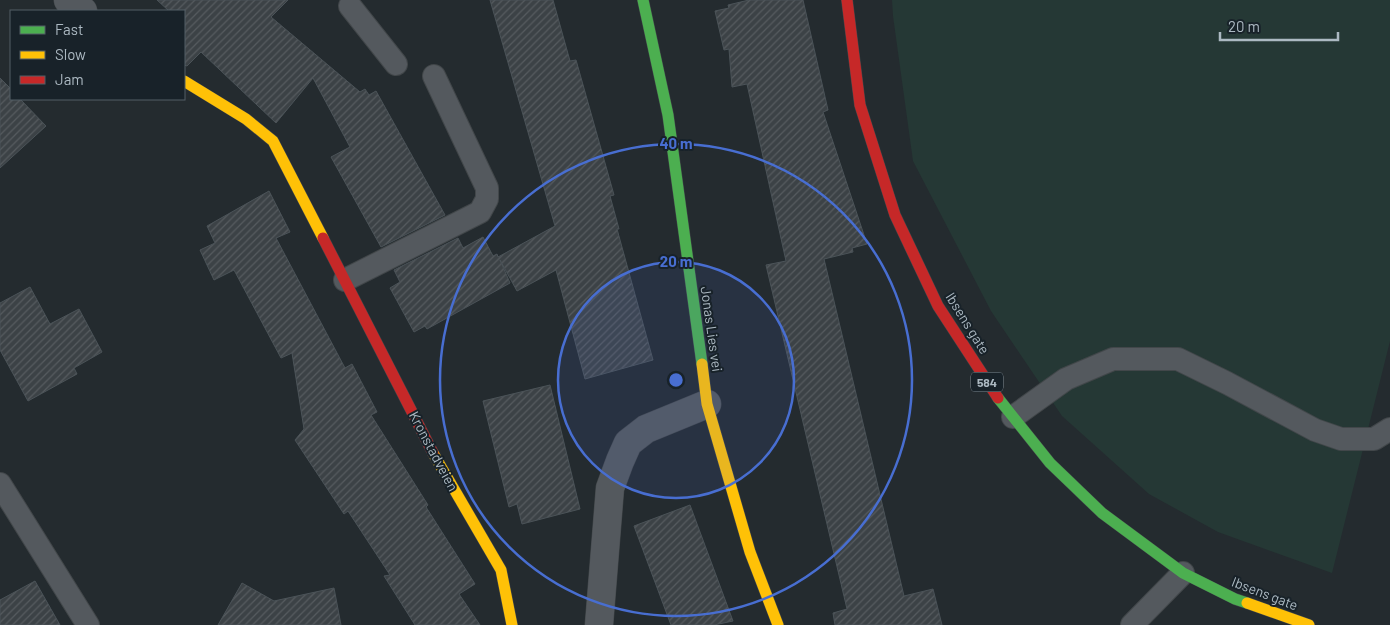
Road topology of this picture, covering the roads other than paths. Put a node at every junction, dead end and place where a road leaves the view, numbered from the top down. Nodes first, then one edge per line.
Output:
1 (68, 0) edge
2 (643, 0) edge
3 (847, 0) edge
4 (351, 2) edge
5 (82, 10) edge
6 (396, 64) dead end
7 (434, 76) dead end
8 (185, 82) edge
9 (345, 280) junction
10 (706, 404) junction
11 (1013, 417) junction
12 (1390, 429) edge
13 (0, 484) edge
14 (1183, 573) junction
15 (88, 625) edge
16 (512, 625) edge
17 (599, 625) edge
18 (778, 625) edge
19 (1132, 625) edge
20 (1308, 625) edge

1 - 5 street
2 - 10 street, Jonas Lies vei
3 - 11 street, Ibsens gate / 584
4 - 6 lane
7 - 9 lane
8 - 9 street, Kronstadveien
9 - 16 street, Kronstadveien
10 - 17 street
10 - 18 street, Jonas Lies vei
11 - 12 lane
11 - 14 street, Ibsens gate / 584
13 - 15 lane
14 - 19 lane
14 - 20 street, Ibsens gate / 584

